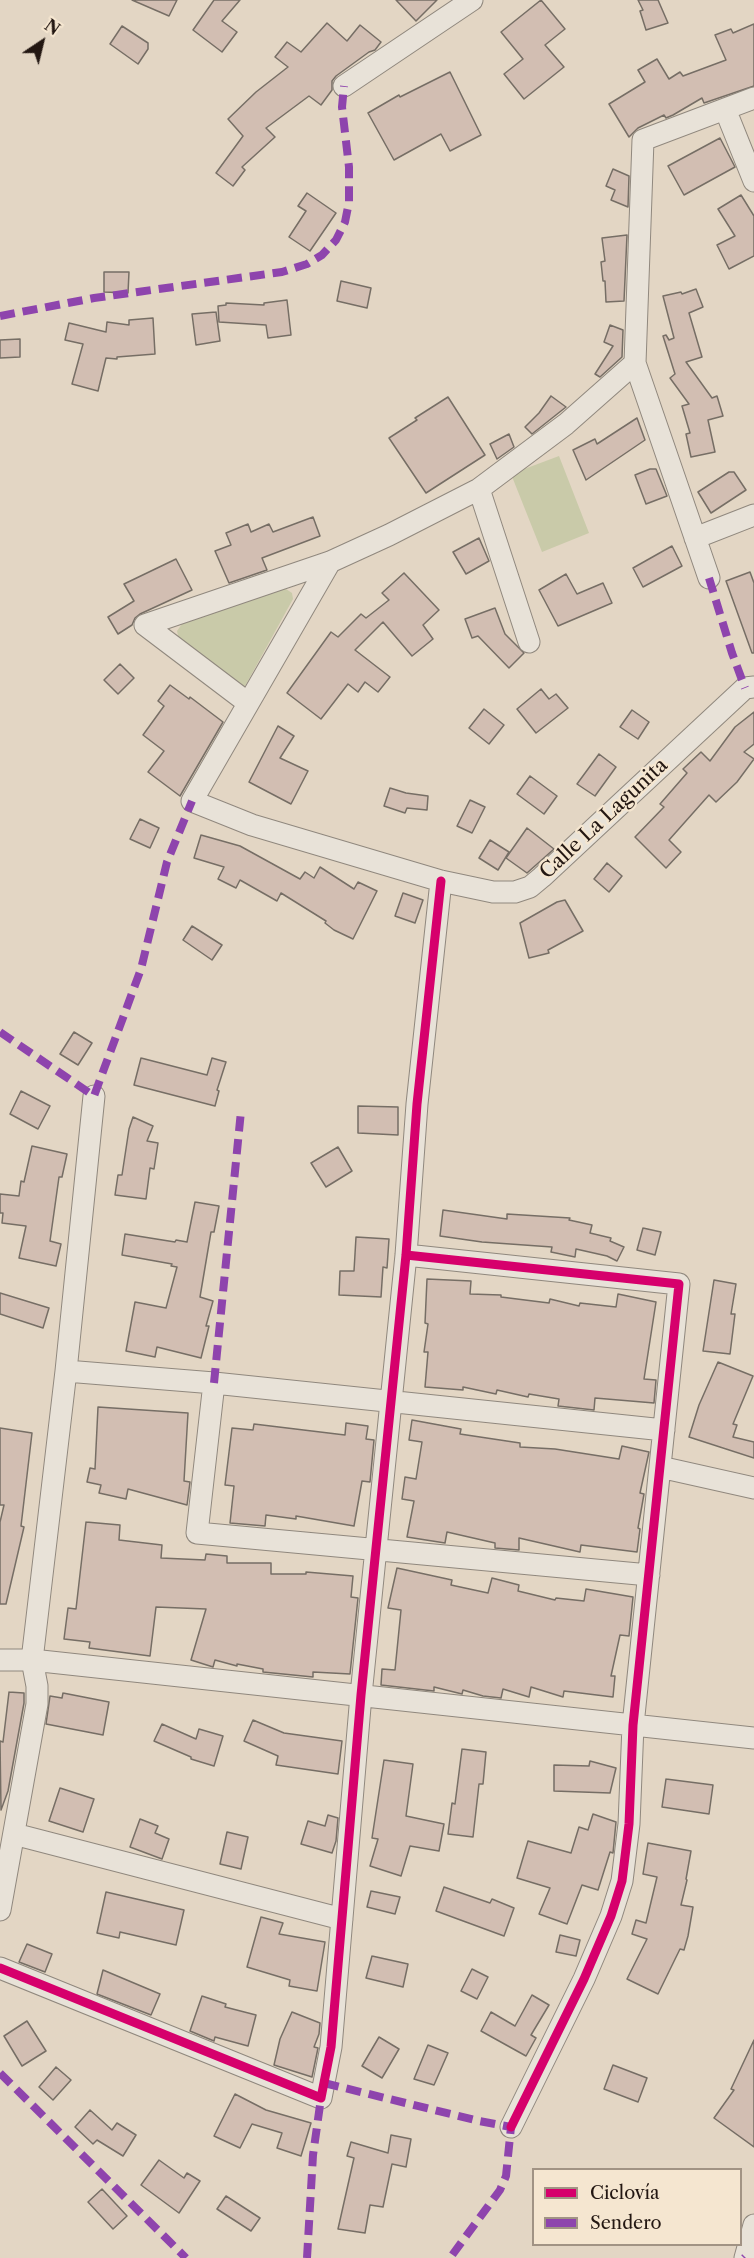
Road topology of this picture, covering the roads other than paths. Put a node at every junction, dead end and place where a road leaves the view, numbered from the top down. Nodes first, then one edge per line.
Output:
1 (472, 0) edge
2 (344, 86) dead end
3 (754, 98) edge
4 (725, 108) junction
5 (754, 181) edge
6 (635, 363) junction
7 (479, 489) junction
8 (754, 515) edge
9 (695, 538) junction
10 (330, 562) junction
11 (709, 578) dead end
12 (529, 642) dead end
13 (754, 687) edge
14 (248, 703) junction
15 (441, 881) junction
16 (94, 1096) dead end
17 (406, 1255) junction
18 (66, 1371) junction
19 (214, 1383) junction
20 (391, 1401) junction
21 (664, 1430) junction
22 (660, 1467) junction
23 (754, 1488) edge
24 (376, 1550) junction
25 (649, 1575) junction
26 (0, 1660) edge
27 (32, 1660) junction
28 (361, 1695) junction
29 (633, 1725) junction
30 (754, 1738) edge
31 (14, 1834) junction
32 (0, 1910) edge
33 (342, 1919) junction
34 (0, 1968) edge
35 (511, 2127) dead end
36 (754, 2225) edge
37 (746, 2258) edge

1 - 2 street
3 - 4 street
4 - 5 street
4 - 6 street
6 - 7 street
6 - 9 street
7 - 10 street
7 - 12 street
8 - 9 street
9 - 11 street
10 - 14 street
10 - 14 street
13 - 15 street, Calle La Lagunita
14 - 15 street, Calle La Lagunita
15 - 17 street
16 - 18 street
17 - 20 street
17 - 21 street
18 - 19 street
18 - 27 street
19 - 20 street
19 - 24 street
20 - 21 street
20 - 24 street
21 - 22 street
22 - 23 street
22 - 25 street
24 - 25 street
24 - 28 street
25 - 29 street
26 - 27 street
27 - 28 street
27 - 31 street
28 - 29 street
28 - 33 street
29 - 30 street
29 - 35 street
31 - 32 street
31 - 33 street
33 - 34 street
36 - 37 street

